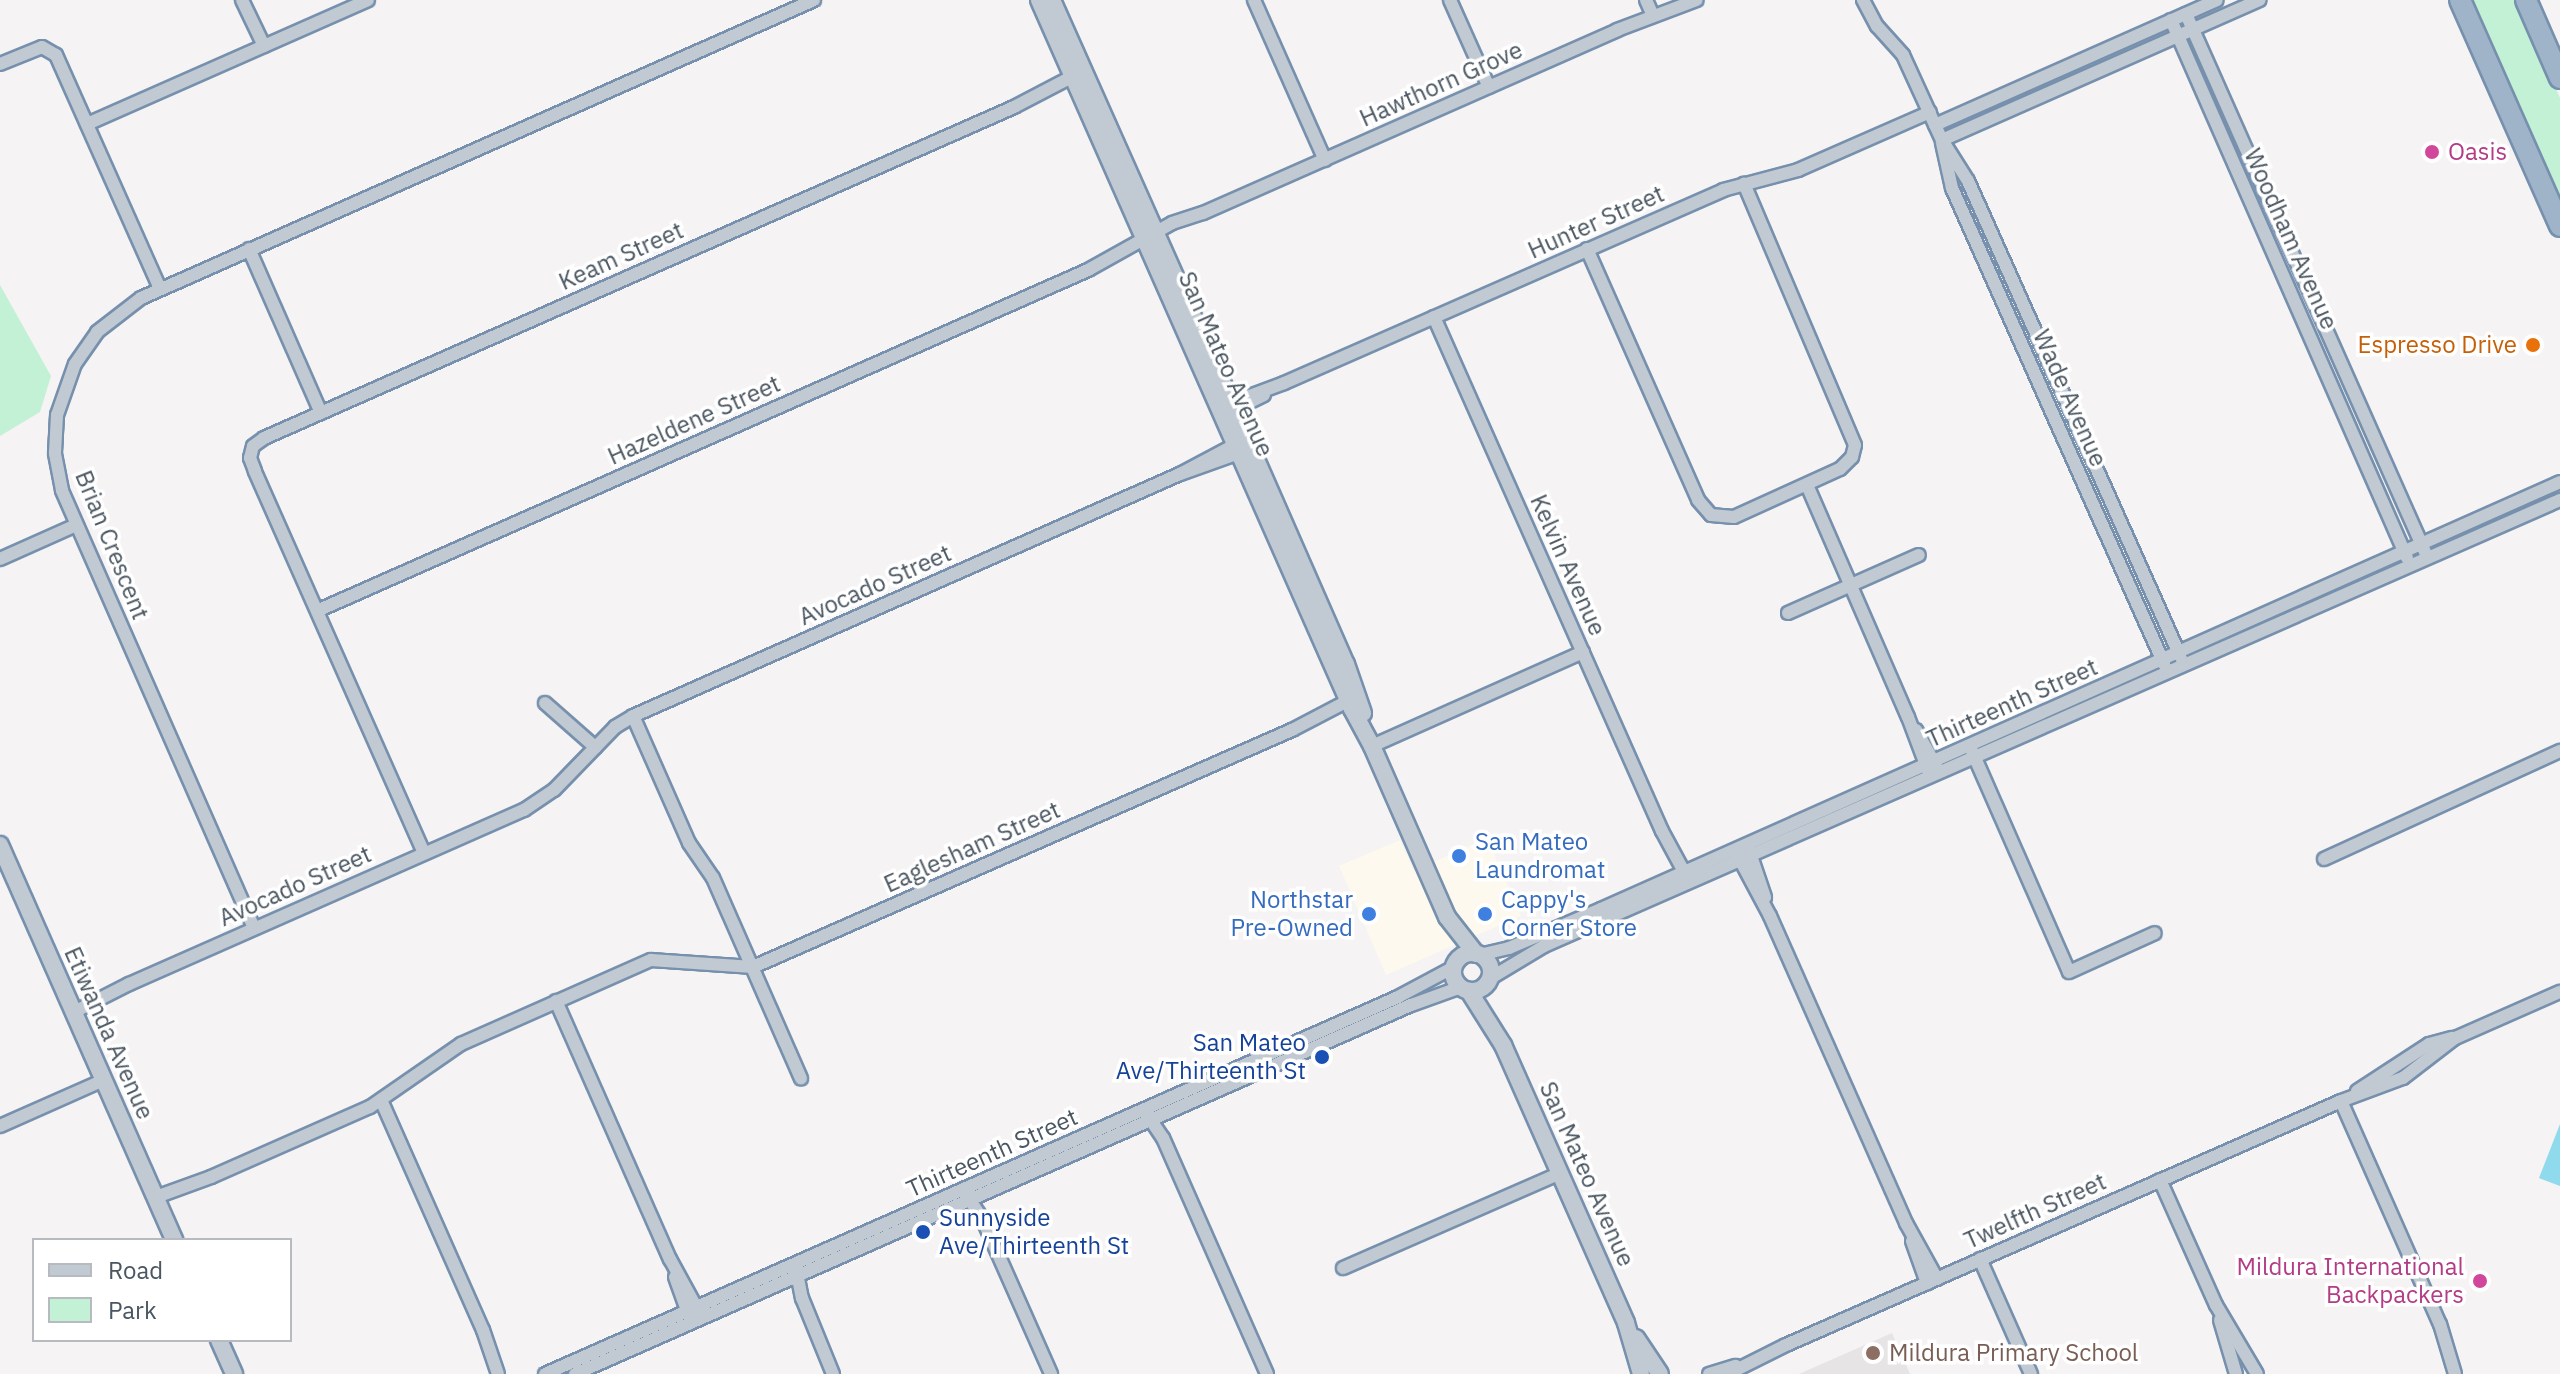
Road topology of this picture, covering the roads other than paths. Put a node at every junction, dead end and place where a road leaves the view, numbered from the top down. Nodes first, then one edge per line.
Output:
1 (242, 0) edge
2 (368, 0) edge
3 (814, 0) edge
4 (1039, 0) edge
5 (1052, 0) edge
6 (1254, 0) edge
7 (1450, 0) edge
8 (1646, 0) edge
9 (1697, 0) edge
10 (1863, 0) edge
11 (2217, 0) edge
12 (2260, 0) edge
13 (2460, 0) edge
14 (2526, 0) edge
15 (2186, 14) junction
16 (1653, 16) junction
17 (2171, 20) junction
18 (2193, 30) junction
19 (2178, 36) junction
20 (264, 46) junction
21 (0, 64) edge
22 (1080, 78) junction
23 (2560, 78) edge
24 (1489, 87) junction
25 (1930, 112) junction
26 (87, 124) junction
27 (1935, 125) junction
28 (1942, 140) junction
29 (1325, 160) junction
30 (1744, 184) junction
31 (2560, 226) edge
32 (1151, 239) junction
33 (249, 249) junction
34 (1587, 249) junction
35 (160, 289) junction
36 (1434, 317) junction
37 (1227, 409) junction
38 (321, 413) junction
39 (1243, 446) junction
40 (2560, 482) edge
41 (1807, 485) junction
42 (2560, 500) edge
43 (76, 525) junction
44 (2424, 551) junction
45 (1919, 555) dead end
46 (0, 559) edge
47 (2408, 559) junction
48 (1850, 585) junction
49 (319, 610) junction
50 (1788, 613) dead end
51 (1583, 652) junction
52 (2181, 659) junction
53 (2165, 666) junction
54 (1354, 702) junction
55 (545, 703) dead end
56 (633, 716) junction
57 (1372, 746) junction
58 (595, 747) junction
59 (1972, 751) junction
60 (2560, 751) edge
61 (1932, 769) junction
62 (0, 845) edge
63 (1743, 852) junction
64 (424, 853) junction
65 (2324, 859) dead end
66 (1683, 879) junction
67 (1447, 917) junction
68 (254, 928) junction
69 (2155, 933) dead end
70 (1477, 954) junction
71 (1455, 964) junction
72 (753, 967) junction
73 (1489, 980) junction
74 (1465, 989) junction
75 (2560, 992) edge
76 (556, 1001) junction
77 (72, 1008) junction
78 (1503, 1045) junction
79 (801, 1078) dead end
80 (104, 1080) junction
81 (381, 1100) junction
82 (2341, 1101) junction
83 (1152, 1113) junction
84 (0, 1126) edge
85 (1560, 1173) junction
86 (2160, 1180) junction
87 (972, 1192) junction
88 (157, 1201) junction
89 (173, 1238) edge
90 (1980, 1259) junction
91 (1343, 1268) dead end
92 (797, 1269) junction
93 (784, 1275) junction
94 (1932, 1281) junction
95 (802, 1298) junction
96 (2216, 1305) junction
97 (695, 1315) junction
98 (1626, 1323) junction
99 (483, 1330) junction
100 (220, 1342) edge
101 (1747, 1363) junction
102 (234, 1374) edge
103 (498, 1374) edge
104 (508, 1374) edge
105 (545, 1374) edge
106 (575, 1374) edge
107 (833, 1374) edge
108 (1051, 1374) edge
109 (1267, 1374) edge
110 (1641, 1374) edge
111 (1660, 1374) edge
112 (1709, 1374) edge
113 (1728, 1374) edge
114 (2031, 1374) edge
115 (2236, 1374) edge
116 (2257, 1374) edge
117 (2455, 1374) edge

1 - 20 street
2 - 20 street
3 - 33 street, Brian Crescent
4 - 22 street, San Mateo Avenue
5 - 22 street, San Mateo Avenue
6 - 29 street
7 - 24 street
8 - 16 street
9 - 16 street, Hawthorn Grove
10 - 25 street, Wade Avenue
11 - 15 street
12 - 18 street
13 - 31 highway
14 - 23 highway
15 - 17 street
15 - 18 street, Woodham Avenue
16 - 24 street, Hawthorn Grove
17 - 19 street, Woodham Avenue
17 - 27 street
18 - 19 street
18 - 44 street, Woodham Avenue
19 - 28 street
19 - 47 street, Woodham Avenue
20 - 26 street
21 - 26 street
22 - 32 street, San Mateo Avenue
22 - 38 street, Keam Street
24 - 29 street, Hawthorn Grove
25 - 27 street, Wade Avenue
25 - 30 street, Hunter Street
26 - 35 street
27 - 28 street, Wade Avenue
28 - 52 street, Wade Avenue
28 - 53 street, Wade Avenue
29 - 32 street, Hawthorn Grove
30 - 34 street, Hunter Street
30 - 41 street
32 - 37 street, San Mateo Avenue
32 - 49 street, Hazeldene Street
33 - 35 street, Brian Crescent
33 - 38 street
34 - 36 street, Hunter Street
34 - 41 street
35 - 43 street, Brian Crescent
36 - 37 street, Hunter Street
36 - 51 street, Kelvin Avenue
37 - 39 street, San Mateo Avenue
38 - 49 street, Keam Street
39 - 54 street, San Mateo Avenue
39 - 56 street, Avocado Street
40 - 44 street, Thirteenth Street
41 - 48 street
42 - 44 street, Thirteenth Street
43 - 46 street
43 - 68 street, Brian Crescent
44 - 47 street, Thirteenth Street
45 - 48 street
47 - 52 street, Thirteenth Street
48 - 50 street
48 - 61 street
49 - 64 street
51 - 57 street
51 - 66 street, Kelvin Avenue
52 - 53 street, Thirteenth Street
53 - 59 street, Thirteenth Street
54 - 57 street, San Mateo Avenue
54 - 72 street, Eaglesham Street
55 - 58 street
56 - 58 street, Avocado Street
56 - 72 street
57 - 67 street, San Mateo Avenue
58 - 64 street, Avocado Street
59 - 61 street, Thirteenth Street
59 - 69 street
60 - 65 street
61 - 63 street, Thirteenth Street
62 - 77 street, Etiwanda Avenue
63 - 66 street, Thirteenth Street
63 - 94 street
64 - 68 street, Avocado Street
66 - 70 street, Thirteenth Street
66 - 73 street, Thirteenth Street
67 - 70 street, San Mateo Avenue
67 - 71 street, San Mateo Avenue
68 - 77 street, Avocado Street
70 - 71 street
70 - 73 street
71 - 74 street
71 - 83 street, Thirteenth Street
72 - 76 street, Eaglesham Street
72 - 79 street
73 - 74 street
73 - 78 street, San Mateo Avenue
74 - 78 street, San Mateo Avenue
74 - 83 street, Thirteenth Street
75 - 82 street, Twelfth Street
76 - 81 street
76 - 97 street
77 - 80 street, Etiwanda Avenue
78 - 85 street, San Mateo Avenue
80 - 84 street
80 - 88 street, Etiwanda Avenue
81 - 88 street
81 - 99 street
82 - 86 street, Twelfth Street
82 - 117 street
83 - 87 street, Thirteenth Street
83 - 109 street
85 - 91 street
85 - 98 street, San Mateo Avenue
86 - 90 street, Twelfth Street
86 - 96 street
87 - 92 street, Thirteenth Street
87 - 108 street
88 - 89 street, Etiwanda Avenue
90 - 94 street, Twelfth Street
90 - 114 street
92 - 93 street, Thirteenth Street
92 - 95 street
93 - 95 street
93 - 97 street, Thirteenth Street
94 - 101 street, Twelfth Street
95 - 107 street
96 - 115 street
96 - 116 street
97 - 105 street, Thirteenth Street
97 - 106 street, Thirteenth Street
98 - 110 street, San Mateo Avenue
98 - 111 street, San Mateo Avenue
99 - 103 street
99 - 104 street
100 - 102 street
101 - 112 street, Twelfth Street
101 - 113 street, Twelfth Street

